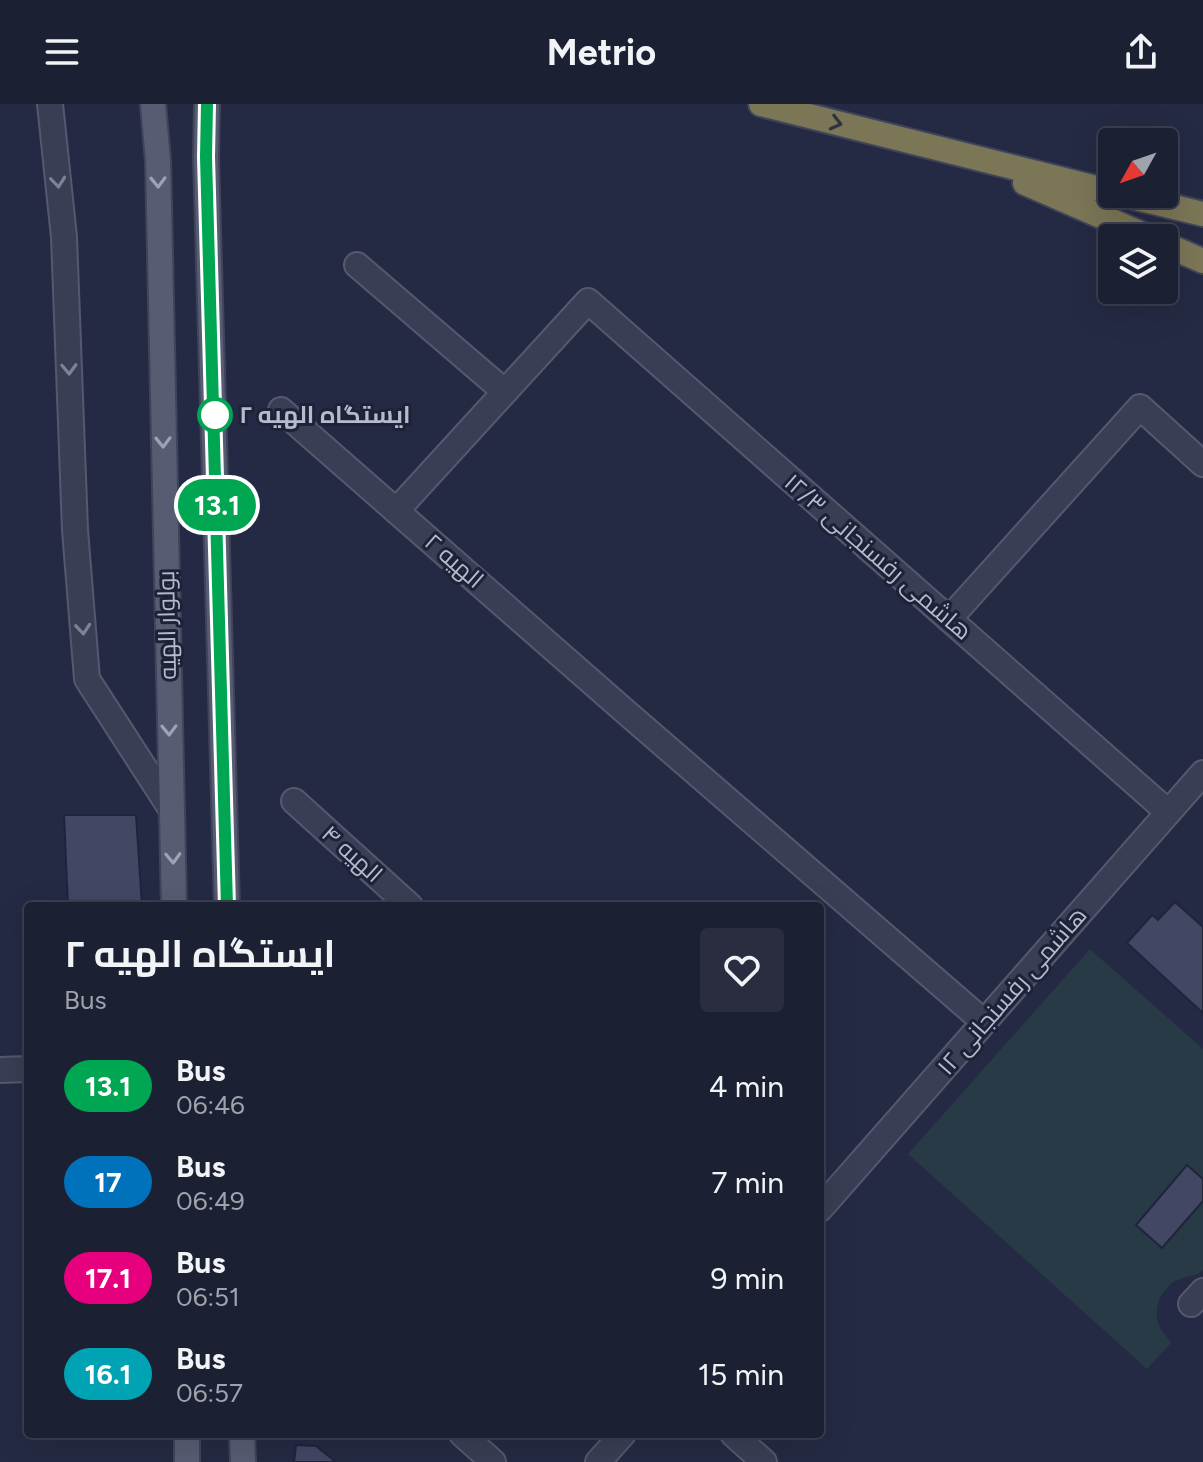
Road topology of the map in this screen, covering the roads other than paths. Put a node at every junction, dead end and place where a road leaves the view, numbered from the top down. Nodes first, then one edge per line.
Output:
1 (50, 104) edge
2 (153, 104) edge
3 (207, 104) edge
4 (761, 104) edge
5 (965, 156) junction
6 (1098, 189) edge
7 (1178, 208) edge
8 (1203, 214) edge
9 (1119, 224) edge
10 (1178, 250) edge
11 (1203, 261) edge
12 (357, 265) dead end
13 (505, 392) junction
14 (281, 410) dead end
15 (1203, 464) edge
16 (396, 511) junction
17 (949, 619) junction
18 (1203, 773) edge
19 (294, 801) dead end
20 (171, 809) junction
21 (1168, 812) junction
22 (174, 902) edge
23 (227, 902) edge
24 (406, 902) edge
25 (984, 1022) junction
26 (24, 1069) edge
27 (0, 1070) edge
28 (824, 1204) edge
29 (187, 1438) edge
30 (242, 1438) edge
31 (466, 1438) edge
32 (619, 1438) edge
33 (737, 1438) edge
34 (187, 1462) edge
35 (243, 1462) edge
36 (493, 1462) edge
37 (598, 1462) edge
38 (764, 1462) edge

1 -> 20 street
2 -> 20 main road, بولوار الهیه
3 - 23 main road
4 -> 5 highway
5 - 6 highway
5 - 9 highway
7 - 8 highway
10 - 11 highway
12 - 13 street
13 - 16 street
13 - 17 street, هاشمی رفسنجانی ۱۲/۳
14 - 16 street, الهیه ۲
15 - 17 street
16 - 25 street, الهیه ۲
17 - 21 street, هاشمی رفسنجانی ۱۲/۳
18 - 21 street, هاشمی رفسنجانی ۱۲
19 - 24 street, الهیه ۴
20 -> 22 main road, بولوار الهیه
21 - 25 street, هاشمی رفسنجانی ۱۲
25 - 28 street, هاشمی رفسنجانی ۱۲
26 - 27 street
29 - 34 main road
30 - 35 main road
31 - 36 street
32 - 37 street
33 - 38 street

